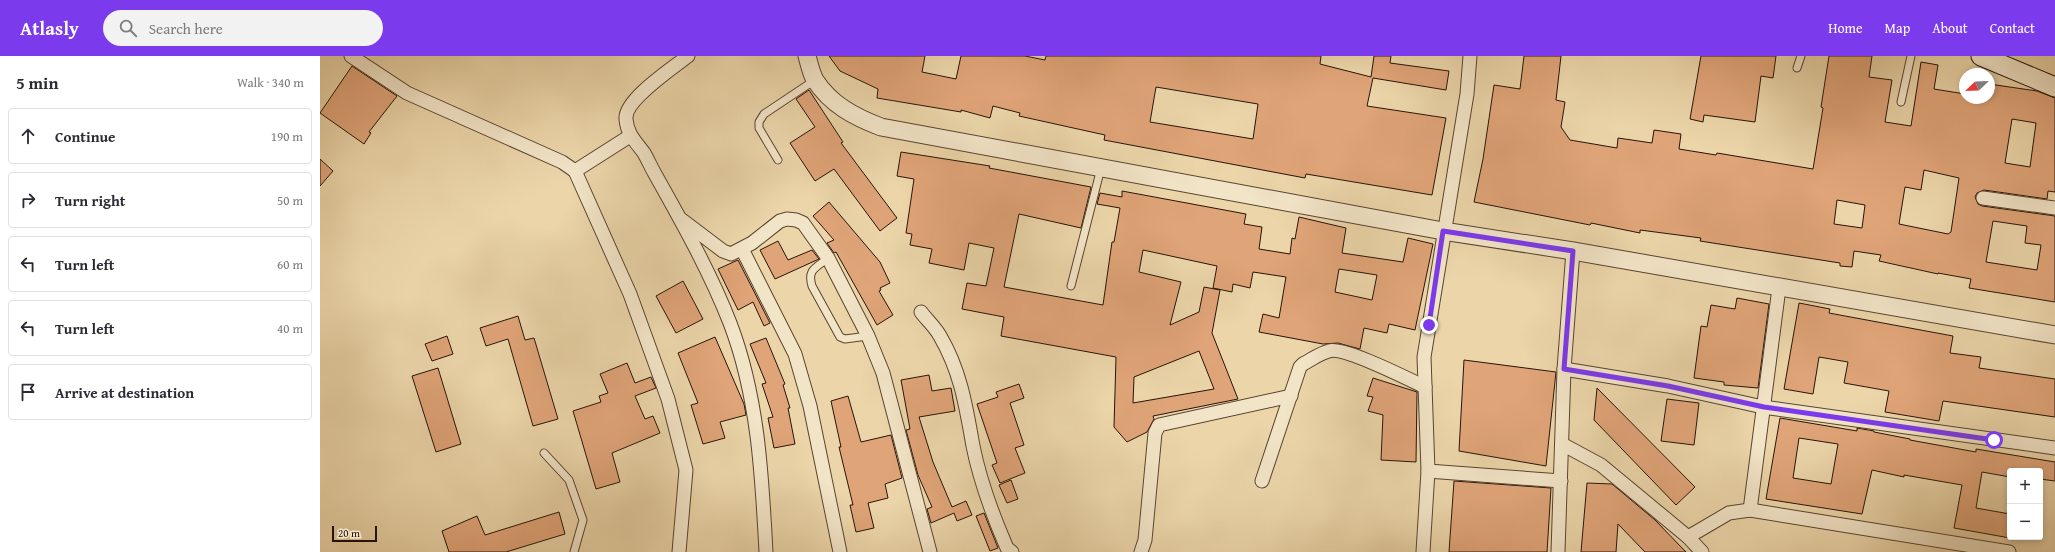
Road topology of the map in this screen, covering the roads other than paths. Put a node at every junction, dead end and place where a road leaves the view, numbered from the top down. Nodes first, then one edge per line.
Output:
1 (351, 56) edge
2 (688, 56) edge
3 (807, 56) edge
4 (1470, 56) edge
5 (1800, 56) edge
6 (1911, 56) edge
7 (1981, 56) edge
8 (1797, 68) dead end
9 (815, 79) junction
10 (2055, 87) edge
11 (1901, 102) dead end
12 (630, 136) junction
13 (778, 160) dead end
14 (1101, 168) junction
15 (575, 171) junction
16 (1984, 198) dead end
17 (2055, 208) edge
18 (679, 218) junction
19 (1443, 231) junction
20 (742, 249) junction
21 (1573, 251) junction
22 (828, 258) junction
23 (1071, 286) dead end
24 (1779, 288) junction
25 (920, 312) dead end
26 (2055, 334) edge
27 (868, 336) junction
28 (1564, 369) junction
29 (1425, 387) junction
30 (1291, 396) junction
31 (1764, 407) junction
32 (1562, 444) junction
33 (2055, 448) edge
34 (544, 453) dead end
35 (1428, 471) junction
36 (1262, 481) dead end
37 (1561, 481) junction
38 (1750, 510) junction
39 (1688, 537) junction
40 (1007, 551) edge
41 (574, 552) edge
42 (678, 552) edge
43 (766, 552) edge
44 (840, 552) edge
45 (930, 552) edge
46 (1141, 552) edge
47 (1423, 552) edge
48 (1558, 552) edge
49 (1702, 552) edge
50 (2009, 552) edge

1 - 15 street
2 - 12 street
3 - 9 street
4 - 19 street
5 - 8 lane
6 - 11 lane
7 - 10 main road
9 - 13 lane
9 - 14 street
12 - 15 street
12 - 18 street
14 - 19 street
14 - 23 lane
15 - 42 street
16 - 17 street
18 - 20 street
18 - 43 street
19 - 21 street
19 - 29 street
20 - 22 street
20 - 44 street
21 - 24 street
21 - 28 street
22 - 27 street
22 - 27 lane
24 - 26 street
24 - 31 street
25 - 40 street
27 - 45 street
28 - 31 street
28 - 32 street
29 - 30 street
29 - 35 street
30 - 36 street
30 - 46 street
31 - 33 street
31 - 38 street
32 - 37 street
32 - 39 street
34 - 41 lane
35 - 37 street
35 - 47 street
37 - 48 street
38 - 39 street
38 - 50 street
39 - 49 street

